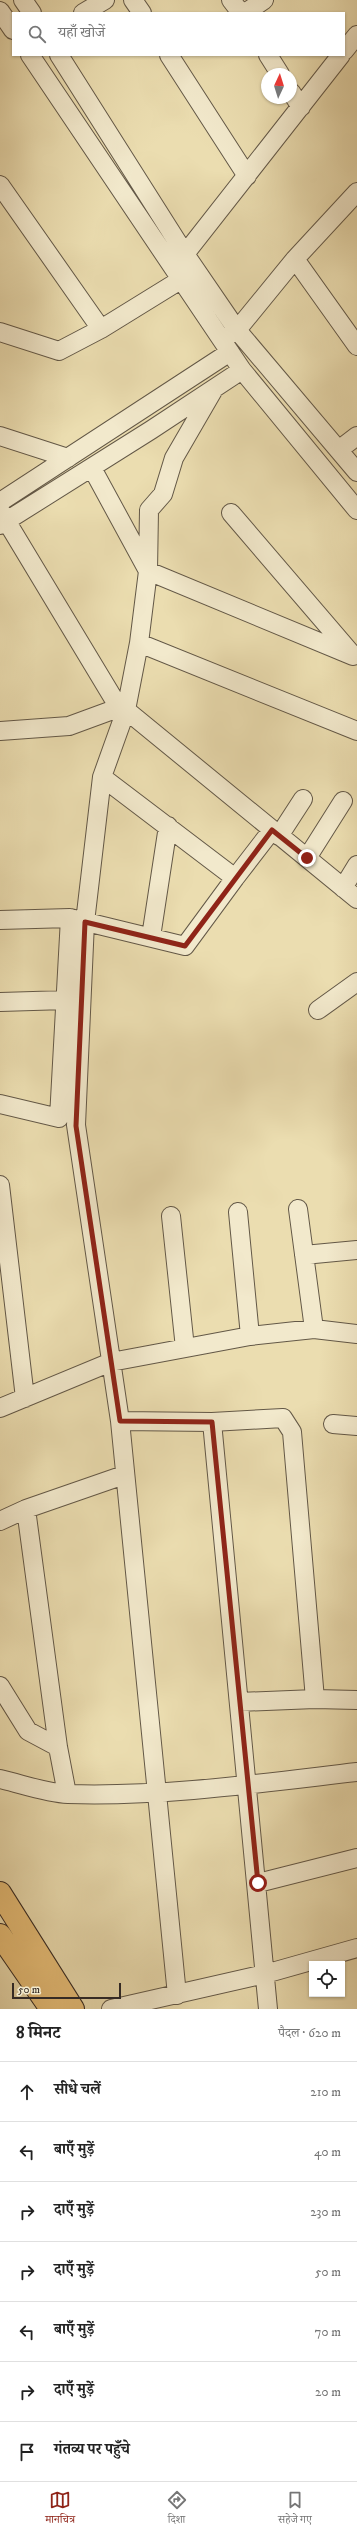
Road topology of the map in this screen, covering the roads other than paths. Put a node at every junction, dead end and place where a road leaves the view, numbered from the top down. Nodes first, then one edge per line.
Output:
1 (23, 0) edge
2 (105, 0) edge
3 (133, 0) edge
4 (231, 0) edge
5 (264, 0) edge
6 (0, 11) edge
7 (31, 12) edge
8 (85, 12) edge
9 (141, 12) edge
10 (239, 12) edge
11 (246, 12) edge
12 (12, 29) edge
13 (31, 56) edge
14 (60, 56) edge
15 (170, 56) edge
16 (269, 56) edge
17 (340, 56) edge
18 (276, 68) edge
19 (297, 101) edge
20 (301, 107) junction
21 (247, 176) junction
22 (0, 185) edge
23 (357, 192) edge
24 (185, 254) junction
25 (295, 259) junction
26 (182, 279) junction
27 (101, 329) junction
28 (238, 330) junction
29 (0, 332) edge
30 (226, 346) junction
31 (357, 346) edge
32 (242, 370) junction
33 (214, 389) junction
34 (0, 436) edge
35 (357, 436) edge
36 (340, 449) junction
37 (68, 458) junction
38 (92, 468) junction
39 (357, 472) edge
40 (0, 502) edge
41 (357, 510) edge
42 (231, 513) dead end
43 (2, 519) edge
44 (148, 572) junction
45 (139, 643) junction
46 (355, 655) edge
47 (123, 711) junction
48 (0, 731) edge
49 (357, 731) edge
50 (102, 778) junction
51 (303, 800) dead end
52 (343, 801) dead end
53 (168, 826) junction
54 (276, 833) junction
55 (307, 858) junction
56 (357, 865) edge
57 (235, 878) junction
58 (343, 888) junction
59 (357, 899) edge
60 (0, 920) edge
61 (78, 920) junction
62 (151, 938) junction
63 (357, 982) edge
64 (66, 1000) junction
65 (0, 1002) edge
66 (318, 1010) dead end
67 (0, 1104) edge
68 (0, 1191) edge
69 (298, 1209) dead end
70 (238, 1212) dead end
71 (171, 1216) dead end
72 (357, 1250) edge
73 (304, 1254) junction
74 (314, 1329) junction
75 (357, 1334) edge
76 (250, 1336) junction
77 (185, 1348) junction
78 (112, 1362) junction
79 (25, 1398) junction
80 (0, 1408) edge
81 (120, 1421) junction
82 (212, 1422) junction
83 (333, 1424) dead end
84 (357, 1426) edge
85 (124, 1475) junction
86 (26, 1509) junction
87 (0, 1521) edge
88 (0, 1686) edge
89 (314, 1699) junction
90 (357, 1700) edge
91 (239, 1702) junction
92 (58, 1747) junction
93 (357, 1772) edge
94 (0, 1778) edge
95 (247, 1784) junction
96 (157, 1792) junction
97 (67, 1794) junction
98 (357, 1858) edge
99 (258, 1883) junction
100 (0, 1892) edge
101 (0, 1935) edge
102 (357, 1948) edge
103 (265, 1974) junction
104 (177, 1995) junction
105 (51, 2009) edge
106 (73, 2009) edge
107 (111, 2009) edge
108 (268, 2009) edge

1 - 7 street
2 - 8 street
3 - 9 street
4 - 10 street
5 - 11 street
6 - 12 street
13 - 26 street
14 - 24 street
15 - 21 street
16 - 18 street
17 - 20 street
19 - 20 street
20 - 21 street
21 - 24 street
22 - 27 street
23 - 25 street
24 - 28 street
25 - 28 street
25 - 31 street
26 - 27 street
26 - 30 street
27 - 29 street
28 - 30 street
28 - 36 street
30 - 32 street
30 - 37 street
32 - 33 street
32 - 41 street
33 - 38 street
33 - 44 street
34 - 37 street
35 - 36 street
36 - 39 street
37 - 40 street
38 - 43 street
38 - 44 street
42 - 46 street
43 - 47 street
44 - 45 street
44 - 46 street
45 - 47 street
45 - 49 street
47 - 48 street
47 - 50 street
47 - 54 street
50 - 53 street
50 - 61 street
51 - 54 street
52 - 55 street
53 - 57 street
53 - 62 street
54 - 55 street
54 - 57 street
55 - 58 street
56 - 58 street
57 - 62 street
58 - 59 street
60 - 61 street
61 - 62 street
61 - 64 street
61 - 78 street
63 - 66 street
64 - 65 street
64 - 67 street
68 - 79 street
69 - 73 street
70 - 76 street
71 - 77 street
72 - 73 street
73 - 74 street
74 - 75 street
74 - 76 street
76 - 77 street
77 - 78 street
78 - 79 street
78 - 81 street
79 - 80 street
81 - 82 street
81 - 85 street
82 - 89 street
82 - 91 street
83 - 84 street
85 - 86 street
85 - 96 street
86 - 87 street
86 - 92 street
88 - 92 street
89 - 90 street
89 - 91 street
91 - 95 street
92 - 97 street
93 - 95 street
94 - 97 street
95 - 96 street
95 - 99 street
96 - 97 street
96 - 104 street
98 - 99 street
99 - 103 street
100 - 106 main road
101 - 105 main road
102 - 103 street
103 - 104 street
103 - 108 street
104 - 107 street

